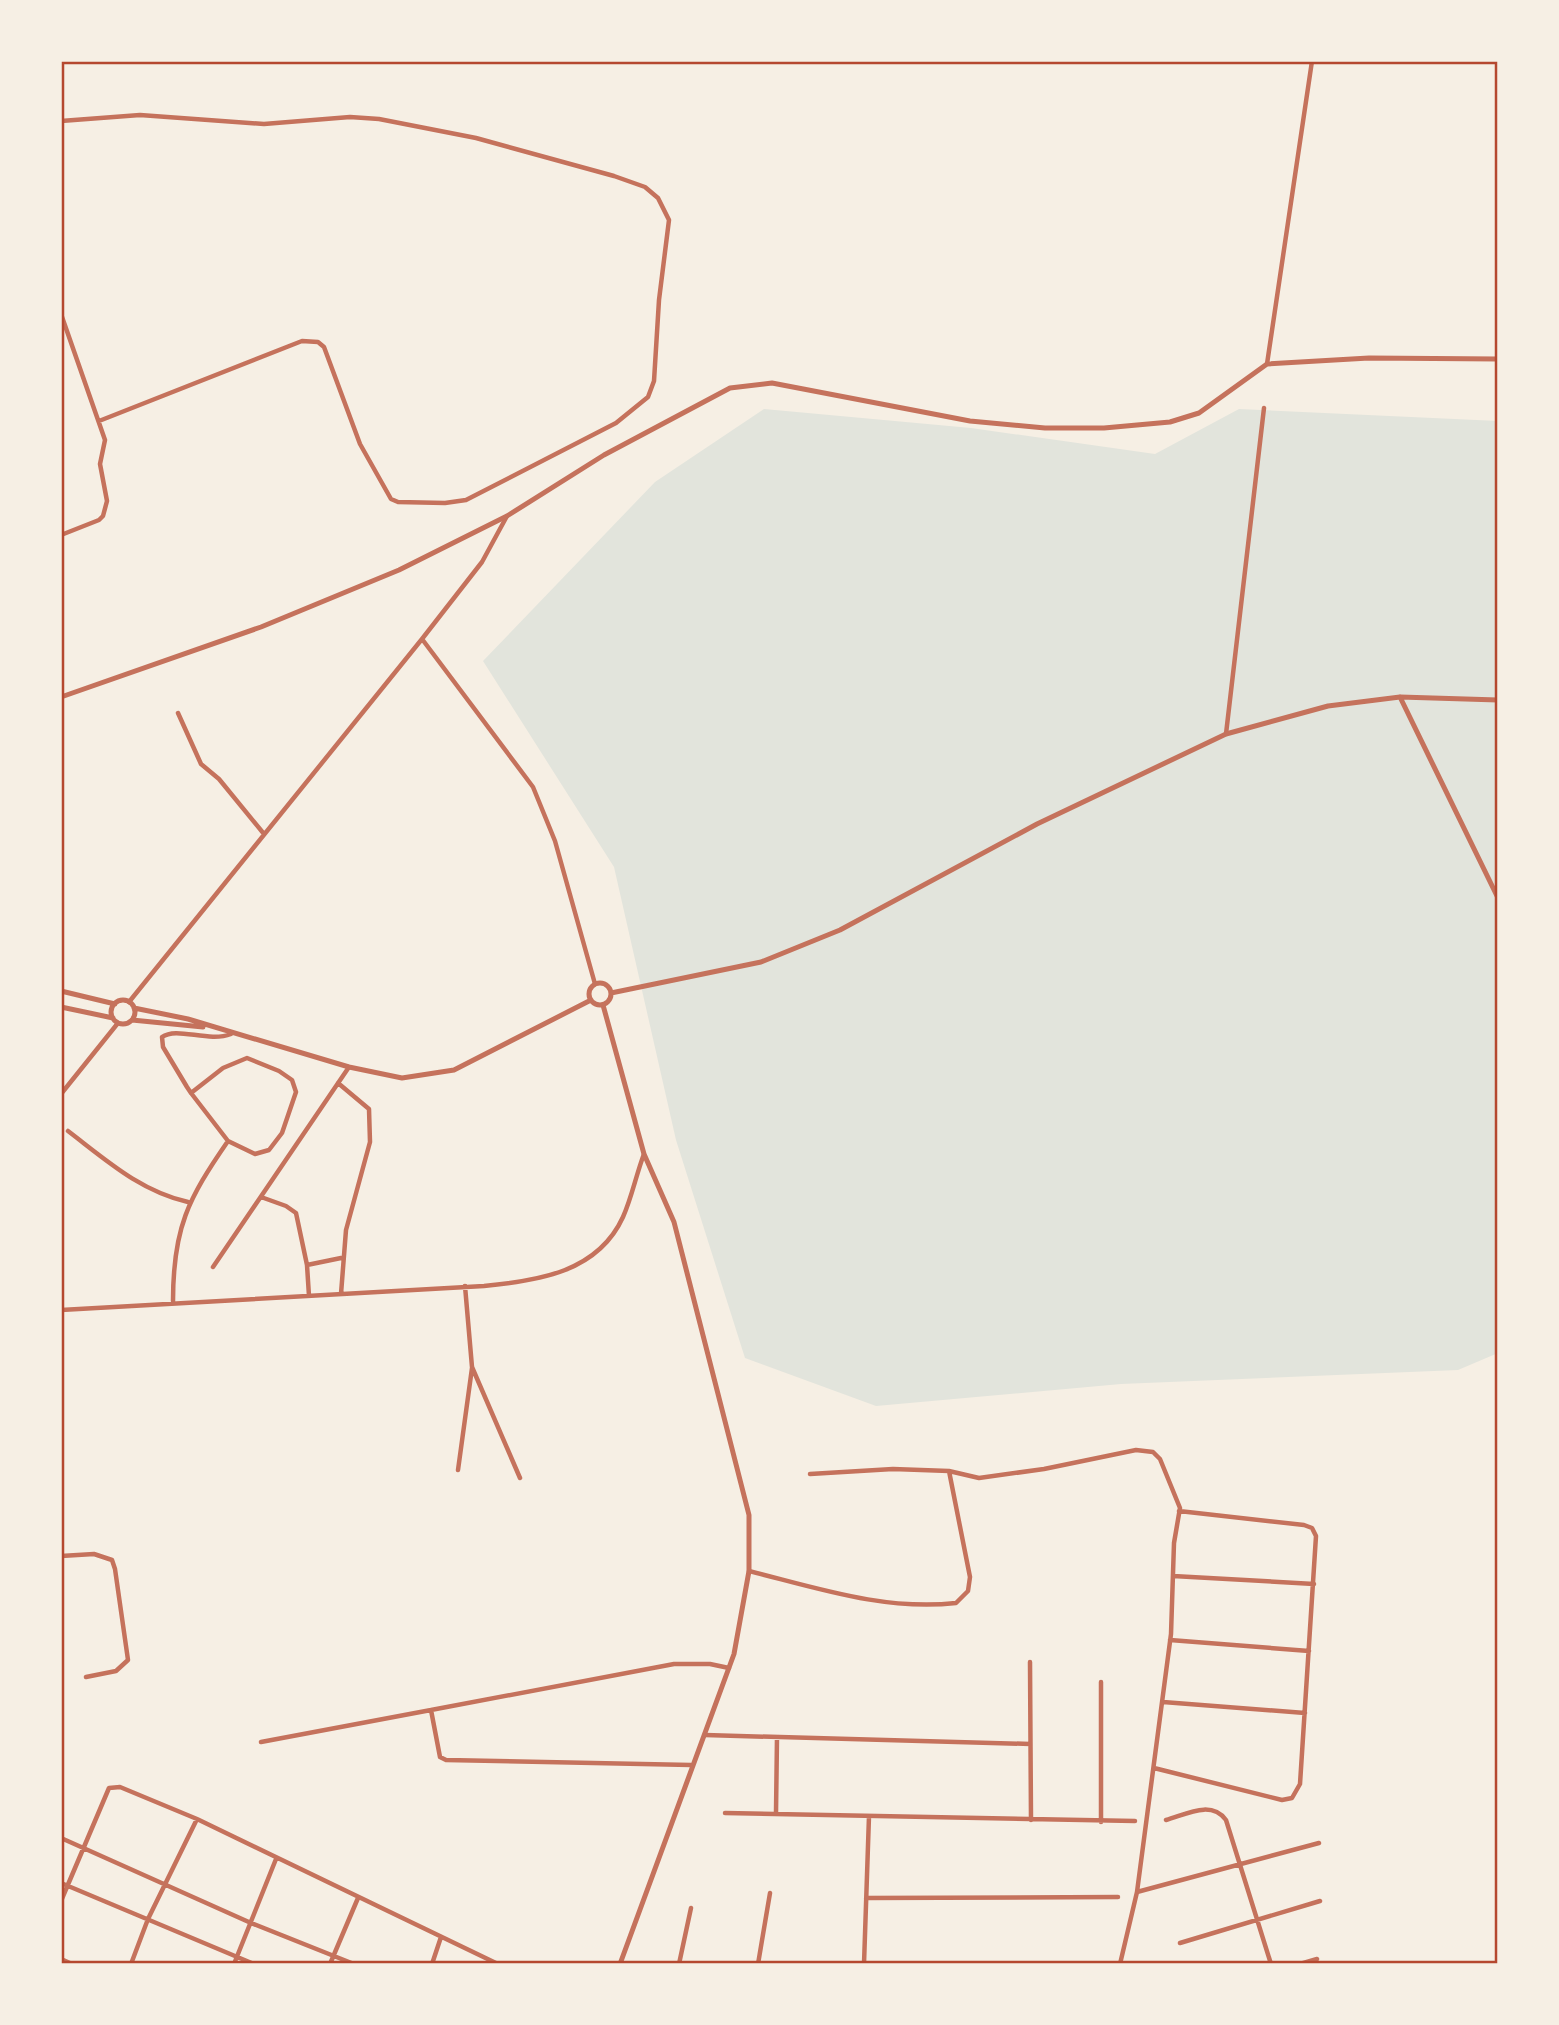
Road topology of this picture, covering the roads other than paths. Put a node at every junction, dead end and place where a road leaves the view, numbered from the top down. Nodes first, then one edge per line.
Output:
1 (1312, 61) edge
2 (61, 121) edge
3 (61, 314) edge
4 (1498, 359) edge
5 (1267, 364) junction
6 (1264, 408) dead end
7 (99, 421) junction
8 (507, 516) junction
9 (61, 535) edge
10 (422, 639) junction
11 (61, 697) edge
12 (1400, 697) junction
13 (1498, 700) edge
14 (178, 713) dead end
15 (1226, 734) junction
16 (264, 834) junction
17 (1498, 898) edge
18 (595, 985) junction
19 (61, 991) edge
20 (611, 993) junction
21 (591, 1000) junction
22 (115, 1004) junction
23 (132, 1005) junction
24 (603, 1005) junction
25 (61, 1007) edge
26 (115, 1020) junction
27 (132, 1020) junction
28 (206, 1027) junction
29 (231, 1034) junction
30 (349, 1067) junction
31 (338, 1083) junction
32 (191, 1093) junction
33 (61, 1094) edge
34 (68, 1130) dead end
35 (228, 1140) junction
36 (644, 1154) junction
37 (261, 1197) junction
38 (188, 1202) junction
39 (341, 1258) junction
40 (307, 1265) junction
41 (213, 1267) dead end
42 (465, 1286) junction
43 (341, 1294) junction
44 (309, 1296) junction
45 (173, 1301) junction
46 (61, 1310) edge
47 (472, 1367) junction
48 (458, 1470) dead end
49 (949, 1471) junction
50 (810, 1474) dead end
51 (520, 1478) dead end
52 (1179, 1511) junction
53 (61, 1556) edge
54 (749, 1571) junction
55 (1173, 1576) junction
56 (1314, 1584) junction
57 (1170, 1640) junction
58 (1309, 1651) junction
59 (1030, 1662) dead end
60 (729, 1668) junction
61 (86, 1677) dead end
62 (1101, 1682) dead end
63 (1163, 1702) junction
64 (431, 1710) junction
65 (1305, 1713) junction
66 (705, 1735) junction
67 (777, 1737) junction
68 (261, 1742) dead end
69 (1030, 1744) junction
70 (691, 1765) junction
71 (1154, 1768) junction
72 (725, 1812) dead end
73 (776, 1814) junction
74 (869, 1816) junction
75 (197, 1819) junction
76 (1166, 1820) dead end
77 (1031, 1821) junction
78 (1135, 1821) dead end
79 (1101, 1822) junction
80 (61, 1838) edge
81 (1319, 1843) dead end
82 (83, 1847) junction
83 (276, 1859) junction
84 (1240, 1865) junction
85 (61, 1883) edge
86 (166, 1883) junction
87 (68, 1886) junction
88 (1137, 1892) junction
89 (770, 1893) dead end
90 (1118, 1897) dead end
91 (358, 1898) junction
92 (866, 1898) junction
93 (61, 1901) edge
94 (1320, 1901) dead end
95 (691, 1908) dead end
96 (148, 1919) junction
97 (1256, 1920) junction
98 (251, 1923) junction
99 (441, 1937) junction
100 (1180, 1942) dead end
101 (237, 1956) junction
102 (333, 1957) junction
103 (61, 1959) edge
104 (1317, 1959) dead end
105 (72, 1964) edge
106 (131, 1964) edge
107 (234, 1964) edge
108 (254, 1964) edge
109 (330, 1964) edge
110 (354, 1964) edge
111 (432, 1964) edge
112 (498, 1964) edge
113 (620, 1964) edge
114 (679, 1964) edge
115 (758, 1964) edge
116 (864, 1964) edge
117 (1120, 1964) edge
118 (1271, 1964) edge
119 (1300, 1964) edge

1 - 5 street
2 - 7 street
3 - 7 street
4 - 5 street
5 - 8 street
6 - 15 street
7 - 9 street
8 - 10 street
8 - 11 street
10 - 16 street
10 - 18 street
12 - 13 street
12 - 15 street
12 - 17 street
14 - 16 street
15 - 20 street
16 - 23 street
18 - 20 street
18 - 21 street
19 - 22 street
20 - 24 street
21 - 24 street
21 - 30 street
22 - 23 street
22 - 26 street
23 - 27 street
23 - 28 street
24 - 36 street
25 - 26 street
26 - 27 street
26 - 33 street
27 - 28 street
28 - 29 street
29 - 30 street
29 - 32 street
30 - 31 street
31 - 37 street
31 - 39 street
32 - 35 street
32 - 35 street
34 - 38 street
35 - 38 street
36 - 42 street
36 - 54 street
37 - 40 street
37 - 41 street
38 - 45 street
39 - 40 street
39 - 43 street
40 - 44 street
42 - 43 street
42 - 47 street
43 - 44 street
44 - 45 street
45 - 46 street
47 - 48 street
47 - 51 street
49 - 50 street
49 - 52 street
49 - 54 street
52 - 55 street
52 - 56 street
53 - 61 street
54 - 60 street
55 - 56 street
55 - 57 street
56 - 58 street
57 - 58 street
57 - 63 street
58 - 65 street
59 - 69 street
60 - 64 street
60 - 66 street
62 - 79 street
63 - 65 street
63 - 71 street
64 - 68 street
64 - 70 street
65 - 71 street
66 - 67 street
66 - 70 street
67 - 69 street
67 - 73 street
69 - 77 street
70 - 113 street
71 - 88 street
72 - 73 street
73 - 74 street
74 - 77 street
74 - 92 street
75 - 82 street
75 - 83 street
75 - 86 street
76 - 84 street
77 - 79 street
78 - 79 street
80 - 82 street
81 - 84 street
82 - 86 street
82 - 87 street
83 - 91 street
83 - 98 street
84 - 88 street
84 - 97 street
85 - 87 street
86 - 96 street
86 - 98 street
87 - 93 street
87 - 96 street
88 - 117 street
89 - 115 street
90 - 92 street
91 - 99 street
91 - 102 street
92 - 116 street
94 - 97 street
95 - 114 street
96 - 101 street
96 - 106 street
97 - 100 street
97 - 118 street
98 - 101 street
98 - 102 street
99 - 111 street
99 - 112 street
101 - 107 street
101 - 108 street
102 - 109 street
102 - 110 street
103 - 105 street
104 - 119 street

